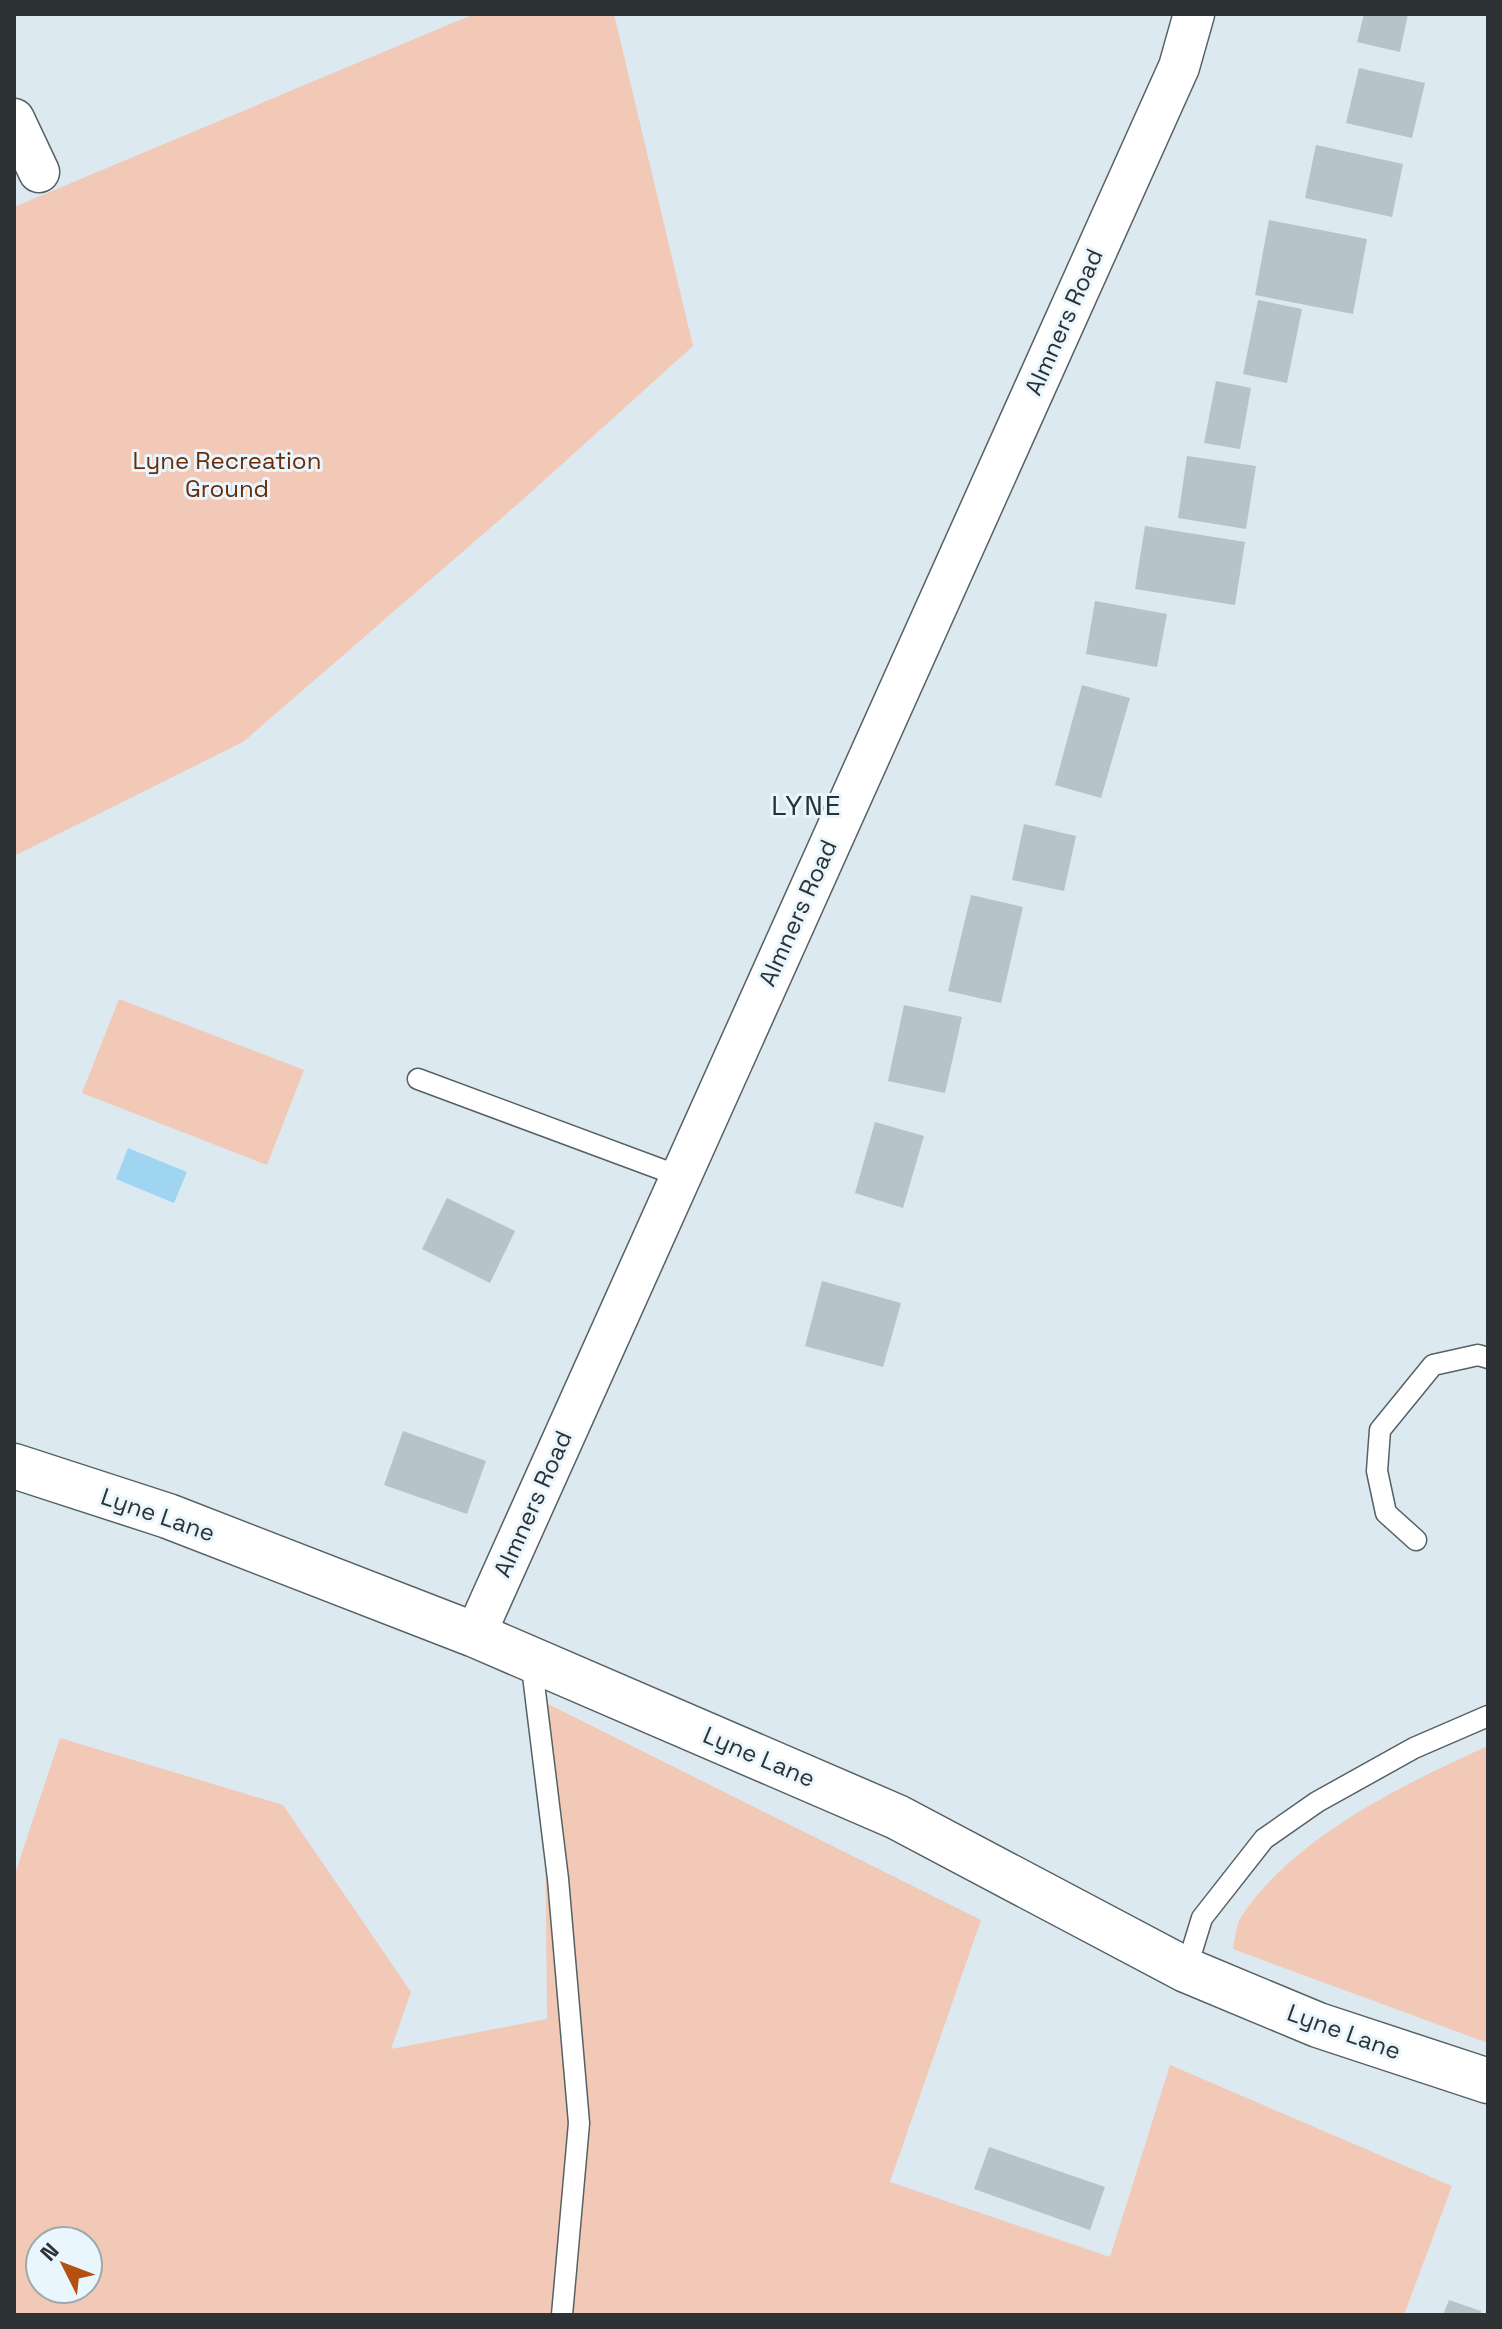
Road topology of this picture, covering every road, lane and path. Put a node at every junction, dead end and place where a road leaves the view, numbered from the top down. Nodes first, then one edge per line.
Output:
1 (1194, 14) edge
2 (14, 119) edge
3 (39, 172) dead end
4 (418, 1079) dead end
5 (679, 1176) junction
6 (1488, 1358) edge
7 (14, 1466) edge
8 (1416, 1540) dead end
9 (475, 1635) junction
10 (531, 1659) junction
11 (1488, 1716) edge
12 (1186, 1970) junction
13 (1488, 2081) edge
14 (562, 2315) edge

1 - 5 street, Almners Road
2 - 3 street
4 - 5 lane
5 - 9 street, Almners Road
6 - 8 lane
7 - 9 street, Lyne Lane
9 - 10 street, Lyne Lane
10 - 12 street, Lyne Lane
10 - 14 lane
11 - 12 lane
12 - 13 street, Lyne Lane

